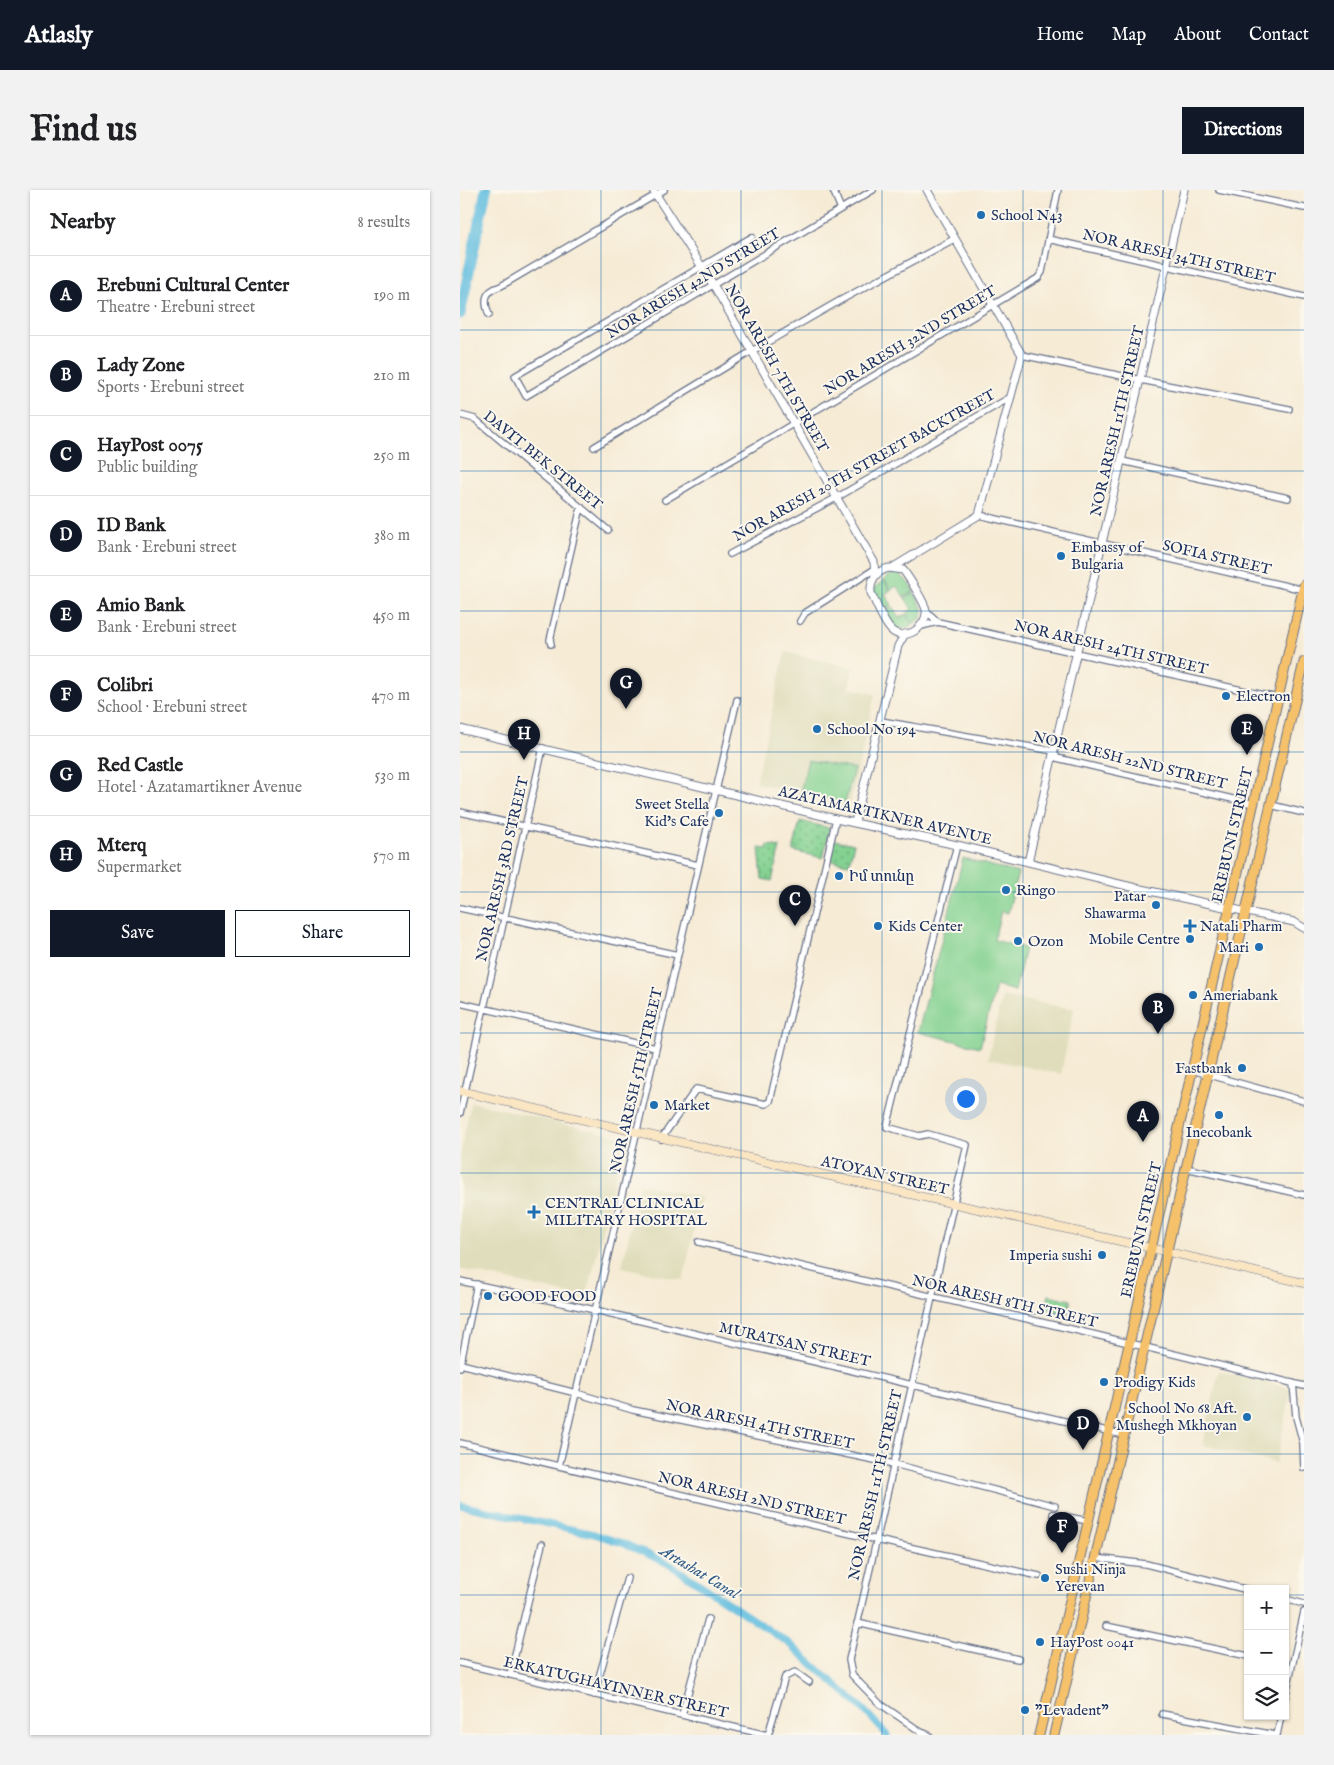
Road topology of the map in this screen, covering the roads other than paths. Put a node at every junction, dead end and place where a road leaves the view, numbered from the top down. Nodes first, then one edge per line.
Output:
1 (664, 190) edge
2 (833, 190) edge
3 (873, 190) edge
4 (926, 190) edge
5 (1058, 190) edge
6 (1184, 190) edge
7 (1218, 190) edge
8 (655, 192) edge
9 (1304, 208) edge
10 (841, 209) junction
11 (752, 237) dead end
12 (954, 239) junction
13 (1048, 239) junction
14 (701, 265) junction
15 (1167, 266) junction
16 (714, 286) junction
17 (1304, 297) edge
18 (993, 305) junction
19 (489, 314) dead end
20 (752, 351) junction
21 (1022, 354) junction
22 (1141, 380) junction
23 (1011, 397) junction
24 (1289, 409) dead end
25 (460, 414) edge
26 (795, 424) junction
27 (594, 447) dead end
28 (1122, 461) junction
29 (836, 498) junction
30 (1288, 498) dead end
31 (665, 500) dead end
32 (581, 507) junction
33 (979, 515) junction
34 (608, 530) dead end
35 (1102, 544) junction
36 (730, 554) dead end
37 (906, 559) junction
38 (888, 568) junction
39 (875, 569) junction
40 (904, 572) junction
41 (1304, 588) edge
42 (926, 611) junction
43 (800, 621) dead end
44 (938, 622) junction
45 (921, 626) junction
46 (892, 631) junction
47 (905, 634) junction
48 (551, 644) dead end
49 (898, 646) junction
50 (1077, 652) junction
51 (1304, 662) edge
52 (1278, 698) junction
53 (1300, 699) edge
54 (737, 700) dead end
55 (881, 721) junction
56 (460, 728) edge
57 (543, 748) junction
58 (1054, 751) junction
59 (716, 789) junction
60 (1254, 804) junction
61 (1271, 805) junction
62 (460, 812) edge
63 (1304, 813) edge
64 (836, 819) junction
65 (855, 822) junction
66 (525, 827) junction
67 (958, 845) junction
68 (1028, 862) junction
69 (698, 866) junction
70 (460, 908) edge
71 (1230, 908) junction
72 (1246, 912) junction
73 (504, 918) junction
74 (1304, 928) edge
75 (678, 955) junction
76 (460, 1003) edge
77 (483, 1009) junction
78 (656, 1048) junction
79 (1192, 1070) junction
80 (1208, 1075) junction
81 (462, 1092) edge
82 (1304, 1101) edge
83 (460, 1114) edge
84 (636, 1134) junction
85 (661, 1139) junction
86 (1186, 1168) junction
87 (1304, 1195) edge
88 (953, 1205) junction
89 (699, 1242) dead end
90 (1151, 1248) junction
91 (1167, 1251) junction
92 (460, 1281) edge
93 (1304, 1283) edge
94 (478, 1284) junction
95 (932, 1296) junction
96 (596, 1310) junction
97 (1129, 1343) junction
98 (1144, 1347) junction
99 (460, 1366) edge
100 (1293, 1383) junction
101 (912, 1384) junction
102 (1304, 1386) edge
103 (576, 1394) junction
104 (1109, 1431) junction
105 (1124, 1434) junction
106 (460, 1443) edge
107 (894, 1464) junction
108 (560, 1466) junction
109 (1304, 1468) edge
110 (1055, 1506) dead end
111 (1053, 1514) dead end
112 (1088, 1521) junction
113 (876, 1540) junction
114 (542, 1544) dead end
115 (1095, 1558) junction
116 (1039, 1576) dead end
117 (627, 1578) dead end
118 (1244, 1589) edge
119 (1289, 1600) edge
120 (1304, 1604) edge
121 (1304, 1612) edge
122 (708, 1619) dead end
123 (857, 1623) junction
124 (1106, 1626) dead end
125 (1244, 1655) edge
126 (1018, 1659) dead end
127 (460, 1663) edge
128 (1289, 1665) edge
129 (1292, 1665) junction
130 (510, 1675) junction
131 (1289, 1679) edge
132 (809, 1682) dead end
133 (594, 1695) junction
134 (1162, 1714) dead end
135 (682, 1715) junction
136 (1280, 1720) edge
137 (768, 1735) edge
138 (929, 1735) edge
139 (1039, 1735) edge
140 (1054, 1735) edge
141 (1276, 1735) edge

1 - 8 street
2 - 10 street
3 - 10 street, NOR ARESH 42ND STREET
4 - 12 street
5 - 13 street, NOR ARESH 32ND STREET
6 - 15 street, NOR ARESH 11TH STREET
7 - 9 street
8 - 14 street, NOR ARESH 7TH STREET
8 - 19 street
10 - 16 street, NOR ARESH 42ND STREET
11 - 14 street
12 - 18 street
12 - 20 street
13 - 15 street, NOR ARESH 34TH STREET
13 - 18 street, NOR ARESH 32ND STREET
14 - 16 street, NOR ARESH 7TH STREET
14 - 16 street, NOR ARESH 42ND STREET
15 - 17 street, NOR ARESH 34TH STREET
15 - 22 street, NOR ARESH 11TH STREET
16 - 20 street, NOR ARESH 7TH STREET
18 - 21 street
18 - 26 street, NOR ARESH 32ND STREET
20 - 26 street, NOR ARESH 7TH STREET
20 - 27 street
21 - 22 street
21 - 23 street
22 - 24 street
22 - 28 street, NOR ARESH 11TH STREET
23 - 29 street, NOR ARESH 20TH STREET BACKTREET
23 - 33 street
25 - 32 street, DAVIT BEK STREET
26 - 29 street, NOR ARESH 7TH STREET
26 - 31 street, NOR ARESH 32ND STREET
28 - 30 street
28 - 35 street, NOR ARESH 11TH STREET
29 - 36 street, NOR ARESH 20TH STREET BACKTREET
29 - 39 street, NOR ARESH 7TH STREET
32 - 34 street, DAVIT BEK STREET
32 - 48 street
33 - 35 street, SOFIA STREET
33 - 37 street
35 - 41 street, SOFIA STREET
35 - 50 street, NOR ARESH 11TH STREET
37 - 38 street
37 - 40 street
38 - 39 street, NOR ARESH 7TH STREET
38 - 39 street
38 - 40 street, NOR ARESH 7TH STREET
39 - 43 street
39 - 46 street
40 - 42 street
41 - 52 main road, EREBUNI STREET
42 - 44 street
42 - 45 street
44 - 45 street, NOR ARESH 24TH STREET
44 - 50 street, NOR ARESH 24TH STREET
45 - 47 street
46 - 47 street
46 - 49 street
47 - 49 street
49 - 55 street
50 - 52 street, NOR ARESH 24TH STREET
50 - 58 street, NOR ARESH 11TH STREET
51 - 53 main road, EREBUNI STREET
52 - 60 main road, EREBUNI STREET
53 - 61 main road, EREBUNI STREET
54 - 59 street, NOR ARESH 5TH STREET
55 - 58 street, NOR ARESH 22ND STREET
55 - 65 street
56 - 57 street, AZATAMARTIKNER AVENUE
57 - 59 street, AZATAMARTIKNER AVENUE
57 - 66 street, NOR ARESH 3RD STREET
58 - 60 street, NOR ARESH 22ND STREET
58 - 68 street, NOR ARESH 11TH STREET
59 - 64 street, AZATAMARTIKNER AVENUE
59 - 69 street, NOR ARESH 5TH STREET
60 - 71 main road, EREBUNI STREET
61 - 63 street
61 - 72 main road, EREBUNI STREET
62 - 66 street
64 - 65 street, AZATAMARTIKNER AVENUE
64 - 85 street
65 - 67 street, AZATAMARTIKNER AVENUE
66 - 69 street
66 - 73 street, NOR ARESH 3RD STREET
67 - 68 street, AZATAMARTIKNER AVENUE
67 - 88 street, NOR ARESH 11TH STREET
68 - 71 street, AZATAMARTIKNER AVENUE
69 - 75 street, NOR ARESH 5TH STREET
70 - 73 street
71 - 72 street, AZATAMARTIKNER AVENUE
71 - 79 main road, EREBUNI STREET
72 - 74 street, AZATAMARTIKNER AVENUE
72 - 80 main road, EREBUNI STREET
73 - 75 street
73 - 77 street, NOR ARESH 3RD STREET
75 - 78 street, NOR ARESH 5TH STREET
76 - 77 street
77 - 78 street
77 - 81 street, NOR ARESH 3RD STREET
78 - 84 street, NOR ARESH 5TH STREET
79 - 80 street
79 - 90 main road, EREBUNI STREET
80 - 82 street
80 - 86 main road, EREBUNI STREET
81 - 83 street, NOR ARESH 3RD STREET
81 - 84 main road, ATOYAN STREET
84 - 85 main road, ATOYAN STREET
84 - 96 street, NOR ARESH 5TH STREET
85 - 88 main road, ATOYAN STREET
86 - 87 street
86 - 91 main road, EREBUNI STREET
88 - 90 main road, ATOYAN STREET
88 - 95 street, NOR ARESH 11TH STREET
89 - 95 street, NOR ARESH 8TH STREET
90 - 91 main road, ATOYAN STREET
90 - 97 main road, EREBUNI STREET
91 - 93 main road, ATOYAN STREET
91 - 98 main road, EREBUNI STREET
92 - 94 street, MURATSAN STREET
94 - 96 street, MURATSAN STREET
94 - 99 street
95 - 97 street, NOR ARESH 8TH STREET
95 - 101 street, NOR ARESH 11TH STREET
96 - 101 street, MURATSAN STREET
96 - 103 street, NOR ARESH 5TH STREET
97 - 98 street, NOR ARESH 8TH STREET
97 - 104 main road, EREBUNI STREET
98 - 100 street, NOR ARESH 8TH STREET
98 - 105 main road, EREBUNI STREET
99 - 103 street, NOR ARESH 4TH STREET
100 - 102 street, NOR ARESH 8TH STREET
100 - 109 street
101 - 104 street, MURATSAN STREET
101 - 107 street, NOR ARESH 11TH STREET
103 - 107 street, NOR ARESH 4TH STREET
103 - 108 street, NOR ARESH 5TH STREET
104 - 105 street, MURATSAN STREET
104 - 112 main road, EREBUNI STREET
105 - 115 main road, EREBUNI STREET
106 - 108 street, NOR ARESH 2ND STREET
107 - 110 street, NOR ARESH 4TH STREET
107 - 113 street, NOR ARESH 11TH STREET
108 - 113 street, NOR ARESH 2ND STREET
111 - 112 street
112 - 139 main road, EREBUNI STREET
113 - 116 street, NOR ARESH 2ND STREET
113 - 123 street, NOR ARESH 11TH STREET
114 - 130 street
115 - 118 street
115 - 140 main road, EREBUNI STREET
117 - 133 street
119 - 120 street
121 - 129 street
122 - 135 street
123 - 126 street
123 - 138 street, NOR ARESH 11TH STREET
124 - 125 street
127 - 130 street, ERKATUGHAYINNER STREET
128 - 129 street
129 - 131 street
130 - 133 street, ERKATUGHAYINNER STREET
132 - 137 street
133 - 135 street, ERKATUGHAYINNER STREET
134 - 141 street
135 - 137 street, ERKATUGHAYINNER STREET
136 - 141 street

